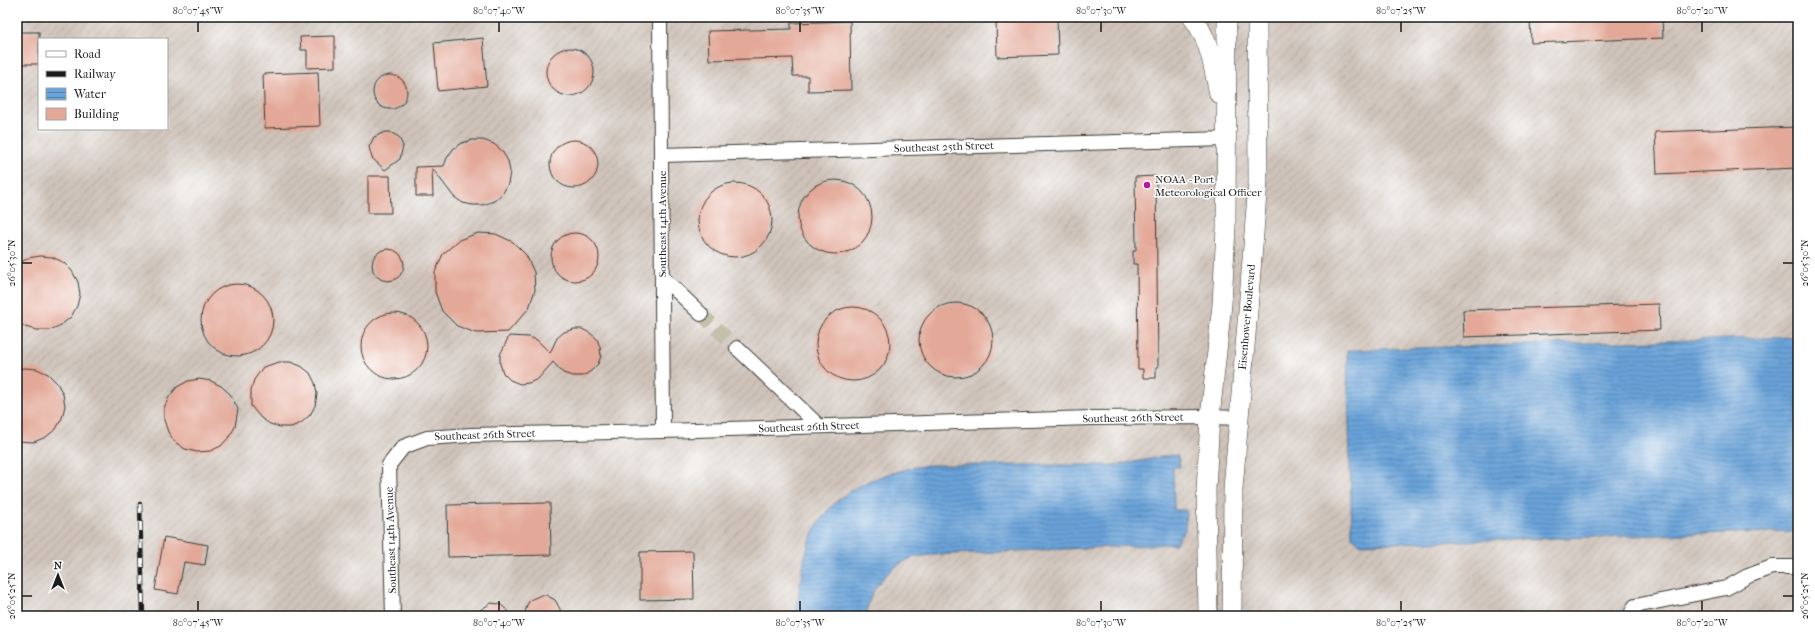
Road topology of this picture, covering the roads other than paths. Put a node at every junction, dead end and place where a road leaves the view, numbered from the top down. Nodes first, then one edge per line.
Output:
1 (660, 17) edge
2 (1192, 17) edge
3 (1227, 17) edge
4 (1257, 17) edge
5 (1227, 139) junction
6 (661, 155) junction
7 (662, 277) junction
8 (701, 314) tunnel mouth
9 (737, 348) tunnel mouth
10 (1210, 416) junction
11 (1239, 418) junction
12 (819, 426) junction
13 (663, 431) junction
14 (389, 464) joint
15 (1798, 567) edge
16 (393, 616) edge
17 (1208, 616) edge
18 (1232, 616) edge
19 (1630, 616) edge

1 - 6 street, Southeast 14th Avenue
2 - 5 street
3 - 5 street
4 - 11 street, Eisenhower Boulevard
5 - 6 street, Southeast 25th Street
5 - 10 street
6 - 7 street, Southeast 14th Avenue
7 - 8 street
7 - 13 street, Southeast 14th Avenue
9 - 12 street
10 - 11 street, Southeast 26th Street
10 - 12 street, Southeast 26th Street
10 - 17 street
11 - 18 street, Eisenhower Boulevard
12 - 13 street, Southeast 26th Street
13 - 14 street, Southeast 26th Street
14 - 16 street, Southeast 14th Avenue
15 - 19 street

